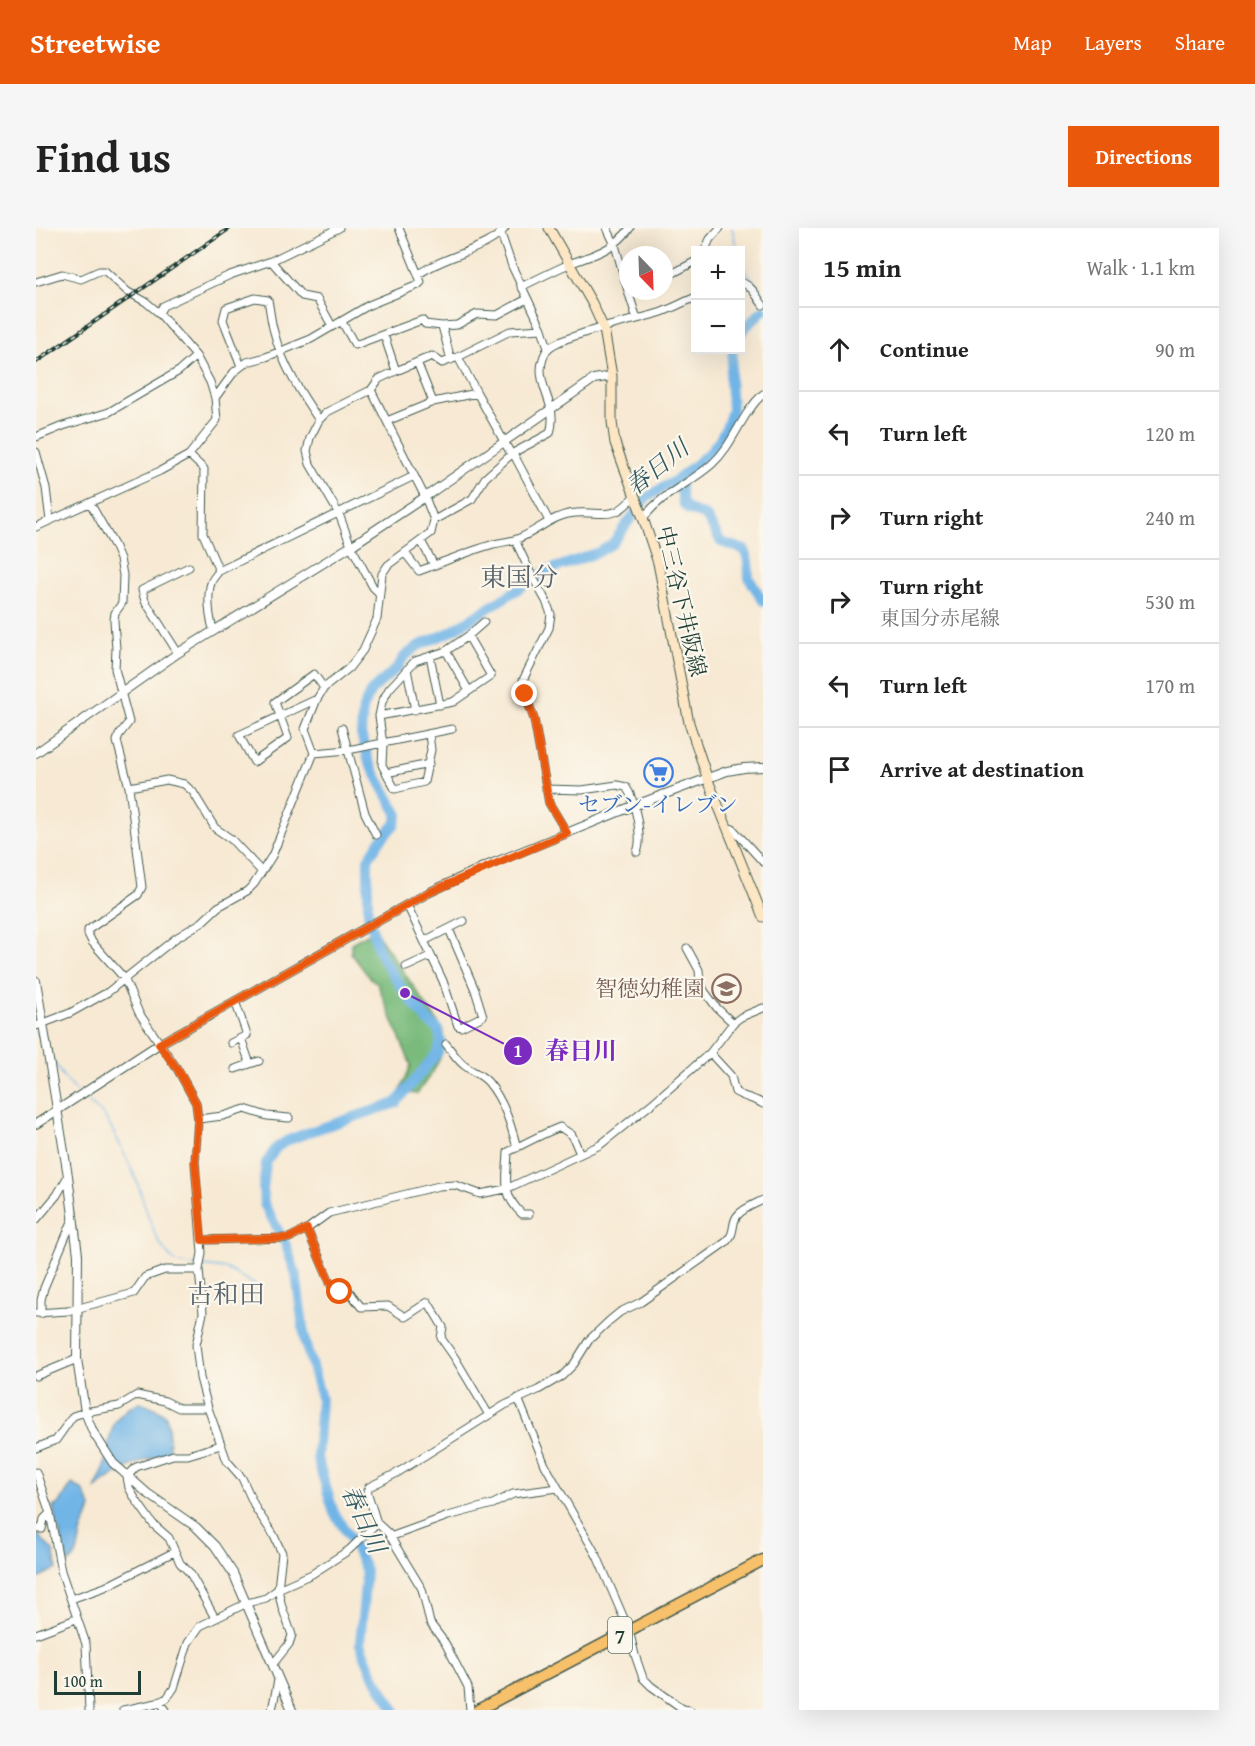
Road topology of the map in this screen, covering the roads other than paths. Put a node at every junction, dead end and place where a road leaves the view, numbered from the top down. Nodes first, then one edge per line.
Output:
1 (339, 228) edge
2 (399, 228) edge
3 (549, 228) edge
4 (607, 228) edge
5 (630, 228) edge
6 (720, 228) edge
7 (502, 230) edge
8 (615, 245) junction
9 (707, 246) edge
10 (619, 259) edge
11 (271, 261) junction
12 (569, 264) junction
13 (691, 264) edge
14 (673, 273) edge
15 (417, 275) junction
16 (36, 282) edge
17 (745, 284) edge
18 (521, 287) junction
19 (527, 299) junction
20 (691, 299) edge
21 (631, 300) edge
22 (762, 303) edge
23 (159, 313) junction
24 (637, 320) junction
25 (342, 322) junction
26 (332, 326) junction
27 (442, 326) junction
28 (542, 328) junction
29 (604, 329) junction
30 (384, 335) junction
31 (548, 348) junction
32 (281, 351) junction
33 (196, 356) junction
34 (455, 358) junction
35 (417, 362) junction
36 (241, 366) junction
37 (396, 371) junction
38 (612, 376) junction
39 (371, 390) junction
40 (477, 393) junction
41 (763, 394) edge
42 (215, 398) junction
43 (433, 402) junction
44 (551, 409) junction
45 (319, 420) junction
46 (387, 421) junction
47 (36, 437) edge
48 (504, 442) junction
49 (36, 453) edge
50 (512, 453) junction
51 (189, 455) junction
52 (414, 476) junction
53 (634, 496) junction
54 (425, 497) junction
55 (90, 503) junction
56 (339, 514) junction
57 (642, 516) junction
58 (434, 519) junction
59 (50, 520) junction
60 (549, 521) junction
61 (36, 527) edge
62 (516, 540) junction
63 (421, 541) junction
64 (351, 546) junction
65 (405, 553) junction
66 (434, 565) junction
67 (189, 567) dead end
68 (219, 571) junction
69 (379, 593) junction
70 (484, 622) dead end
71 (214, 631) junction
72 (468, 636) junction
73 (446, 651) junction
74 (178, 653) junction
75 (430, 656) junction
76 (407, 669) junction
77 (324, 688) junction
78 (121, 691) junction
79 (470, 691) junction
80 (317, 699) junction
81 (440, 705) junction
82 (415, 710) junction
83 (279, 716) junction
84 (379, 716) junction
85 (342, 728) dead end
86 (452, 729) dead end
87 (429, 734) junction
88 (380, 744) junction
89 (348, 750) junction
90 (36, 753) edge
91 (314, 753) junction
92 (429, 764) junction
93 (763, 767) edge
94 (386, 772) junction
95 (708, 780) junction
96 (129, 787) junction
97 (546, 789) junction
98 (633, 806) junction
99 (727, 827) junction
100 (567, 833) junction
101 (376, 835) dead end
102 (638, 852) dead end
103 (763, 862) edge
104 (261, 871) junction
105 (407, 905) junction
106 (763, 917) edge
107 (464, 921) dead end
108 (449, 929) junction
109 (424, 941) junction
110 (687, 948) dead end
111 (430, 956) junction
112 (406, 968) dead end
113 (124, 978) junction
114 (36, 981) edge
115 (235, 1001) junction
116 (763, 1008) edge
117 (733, 1023) junction
118 (39, 1025) edge
119 (241, 1038) junction
120 (231, 1043) dead end
121 (159, 1044) junction
122 (447, 1044) dead end
123 (710, 1053) junction
124 (259, 1061) dead end
125 (250, 1064) junction
126 (235, 1069) dead end
127 (763, 1104) edge
128 (57, 1111) junction
129 (289, 1118) dead end
130 (198, 1119) junction
131 (36, 1125) edge
132 (517, 1148) junction
133 (580, 1154) junction
134 (68, 1176) junction
135 (506, 1189) junction
136 (763, 1200) edge
137 (529, 1214) dead end
138 (73, 1219) junction
139 (36, 1220) edge
140 (307, 1229) junction
141 (202, 1240) junction
142 (199, 1270) junction
143 (78, 1308) junction
144 (38, 1314) edge
145 (77, 1359) junction
146 (36, 1376) edge
147 (518, 1398) junction
148 (208, 1408) junction
149 (85, 1412) junction
150 (489, 1415) junction
151 (221, 1445) junction
152 (36, 1448) edge
153 (36, 1472) edge
154 (127, 1477) junction
155 (558, 1488) junction
156 (50, 1513) junction
157 (377, 1523) junction
158 (36, 1529) edge
159 (390, 1537) junction
160 (174, 1552) junction
161 (763, 1560) edge
162 (278, 1589) junction
163 (71, 1599) junction
164 (246, 1604) junction
165 (215, 1618) junction
166 (76, 1619) junction
167 (629, 1630) junction
168 (36, 1634) edge
169 (273, 1664) junction
170 (278, 1680) junction
171 (160, 1702) junction
172 (89, 1710) edge
173 (123, 1710) edge
174 (165, 1710) edge
175 (272, 1710) edge
176 (292, 1710) edge
177 (470, 1710) edge
178 (478, 1710) edge
179 (690, 1710) edge

1 - 11 street
2 - 15 street
3 - 12 main road, 中三谷下井阪線
4 - 8 street
5 - 8 street
6 - 9 street
7 - 15 street
7 - 18 street
8 - 10 street
8 - 12 street
11 - 23 street
11 - 26 street
12 - 18 street
12 - 29 main road, 中三谷下井阪線
13 - 14 street
15 - 25 street
16 - 23 street
17 - 22 street
18 - 19 street
19 - 27 street
19 - 28 street
20 - 24 street
21 - 24 street
23 - 33 street
24 - 29 street
25 - 26 street
25 - 30 street
26 - 32 street
27 - 30 street
27 - 34 street
28 - 31 street
28 - 34 street
29 - 31 street
29 - 38 main road, 中三谷下井阪線
30 - 37 street
31 - 44 street
32 - 36 street
32 - 36 street
32 - 45 street
33 - 42 street
33 - 47 street
34 - 35 street
34 - 40 street
35 - 37 street
35 - 43 street
36 - 42 street
37 - 39 street
38 - 44 street
38 - 53 main road, 中三谷下井阪線
39 - 45 street
39 - 46 street
40 - 43 street
40 - 48 street
41 - 57 street
42 - 51 street
43 - 46 street
44 - 48 street
44 - 50 street
45 - 56 street
46 - 52 street
48 - 50 street
48 - 54 street
49 - 59 street
50 - 58 street
50 - 60 street
51 - 55 street
51 - 68 street
52 - 54 street
52 - 56 street
53 - 57 main road, 中三谷下井阪線
53 - 60 street
54 - 58 street
54 - 64 street
55 - 59 street
55 - 78 street
56 - 64 street
56 - 68 street
57 - 95 main road, 中三谷下井阪線
58 - 63 street
59 - 61 street
60 - 62 street
62 - 66 street
62 - 97 street
63 - 65 street
63 - 66 street
64 - 69 street
64 - 71 street
65 - 66 street
65 - 69 street
67 - 74 street
68 - 71 street
69 - 77 street
70 - 72 street
71 - 74 street
72 - 73 street
72 - 79 street
73 - 75 street
73 - 79 street
74 - 78 street
75 - 76 street
75 - 81 street
76 - 82 street
76 - 84 street
77 - 80 street
77 - 83 street
78 - 90 street
78 - 96 street
79 - 81 street
80 - 83 street
80 - 91 street
81 - 82 street
82 - 84 street
83 - 83 street
84 - 88 street
85 - 89 street
86 - 87 street
87 - 88 street
87 - 92 street
88 - 89 street
88 - 94 street
89 - 91 street
89 - 101 street
91 - 104 street
92 - 94 street
92 - 94 street
93 - 95 street
95 - 98 street
95 - 99 main road, 中三谷下井阪線
96 - 104 street
96 - 113 street
97 - 98 street
97 - 100 street
98 - 100 street
98 - 102 street
99 - 103 street
99 - 106 main road, 中三谷下井阪線
100 - 105 street
104 - 113 street
105 - 109 street
105 - 115 street
107 - 108 street
108 - 109 street
108 - 111 street
109 - 111 street
110 - 117 street
111 - 112 street
113 - 118 street
113 - 121 street
114 - 118 street
115 - 119 street
115 - 121 street
116 - 117 street
117 - 123 street
118 - 128 street
119 - 120 street
119 - 125 street
121 - 128 street
121 - 130 street
122 - 132 street
123 - 127 street
123 - 133 street
124 - 125 street
125 - 126 street
128 - 131 street
128 - 134 street
129 - 130 street
130 - 141 street
132 - 133 street
132 - 135 street
133 - 135 street
134 - 138 street
134 - 139 street
135 - 137 street
135 - 140 street
136 - 147 street
138 - 143 street
138 - 144 street
140 - 141 street
140 - 150 street
141 - 142 street
142 - 143 street
142 - 148 street
143 - 144 street
143 - 145 street
145 - 146 street
145 - 149 street
147 - 150 street
147 - 155 street
148 - 149 street
148 - 151 street
149 - 152 street
149 - 154 street
150 - 157 street
151 - 154 street
151 - 162 street
153 - 156 street
154 - 160 street
154 - 164 street
155 - 159 street
155 - 167 street
156 - 158 street
156 - 163 street
157 - 159 street
157 - 162 street
159 - 177 street
160 - 163 street
160 - 165 street
161 - 167 main road, 7
162 - 164 street
162 - 169 street
163 - 166 street
164 - 165 street
164 - 169 street
165 - 171 street
166 - 168 street
166 - 172 street
167 - 178 main road, 7
167 - 179 street
169 - 170 street
170 - 175 street
170 - 176 street
171 - 173 street
171 - 174 street

